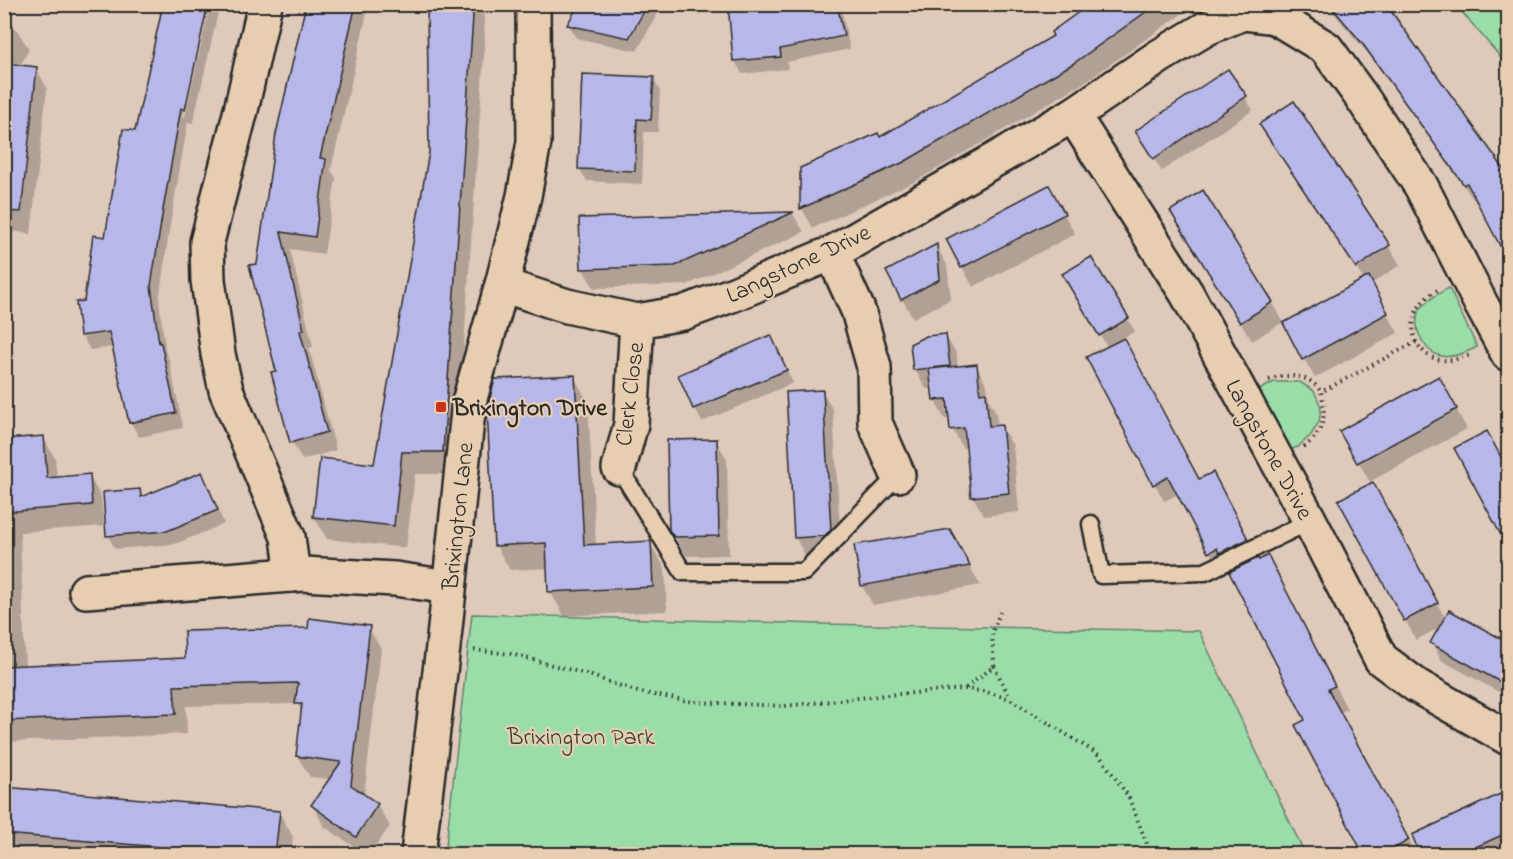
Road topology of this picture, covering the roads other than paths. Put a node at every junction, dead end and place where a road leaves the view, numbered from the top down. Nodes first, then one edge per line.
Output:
1 (265, 4) edge
2 (533, 4) edge
3 (1073, 115) junction
4 (832, 253) junction
5 (502, 285) junction
6 (638, 321) junction
7 (1505, 347) edge
8 (619, 468) joint
9 (898, 475) joint
10 (1310, 521) junction
11 (1091, 524) dead end
12 (293, 575) junction
13 (449, 587) junction
14 (86, 591) dead end
15 (1509, 738) edge
16 (418, 855) edge

1 - 12 street
2 - 5 street, Brixington Lane
3 - 4 street, Langstone Drive
3 - 7 street, Langstone Drive
3 - 10 street, Langstone Drive
4 - 6 street, Langstone Drive
4 - 9 street
5 - 6 street, Langstone Drive
5 - 13 street, Brixington Lane
6 - 8 street, Clerk Close
8 - 9 lane
10 - 11 lane
10 - 15 street, Langstone Drive
12 - 13 street
12 - 14 street
13 - 16 street, Brixington Lane

